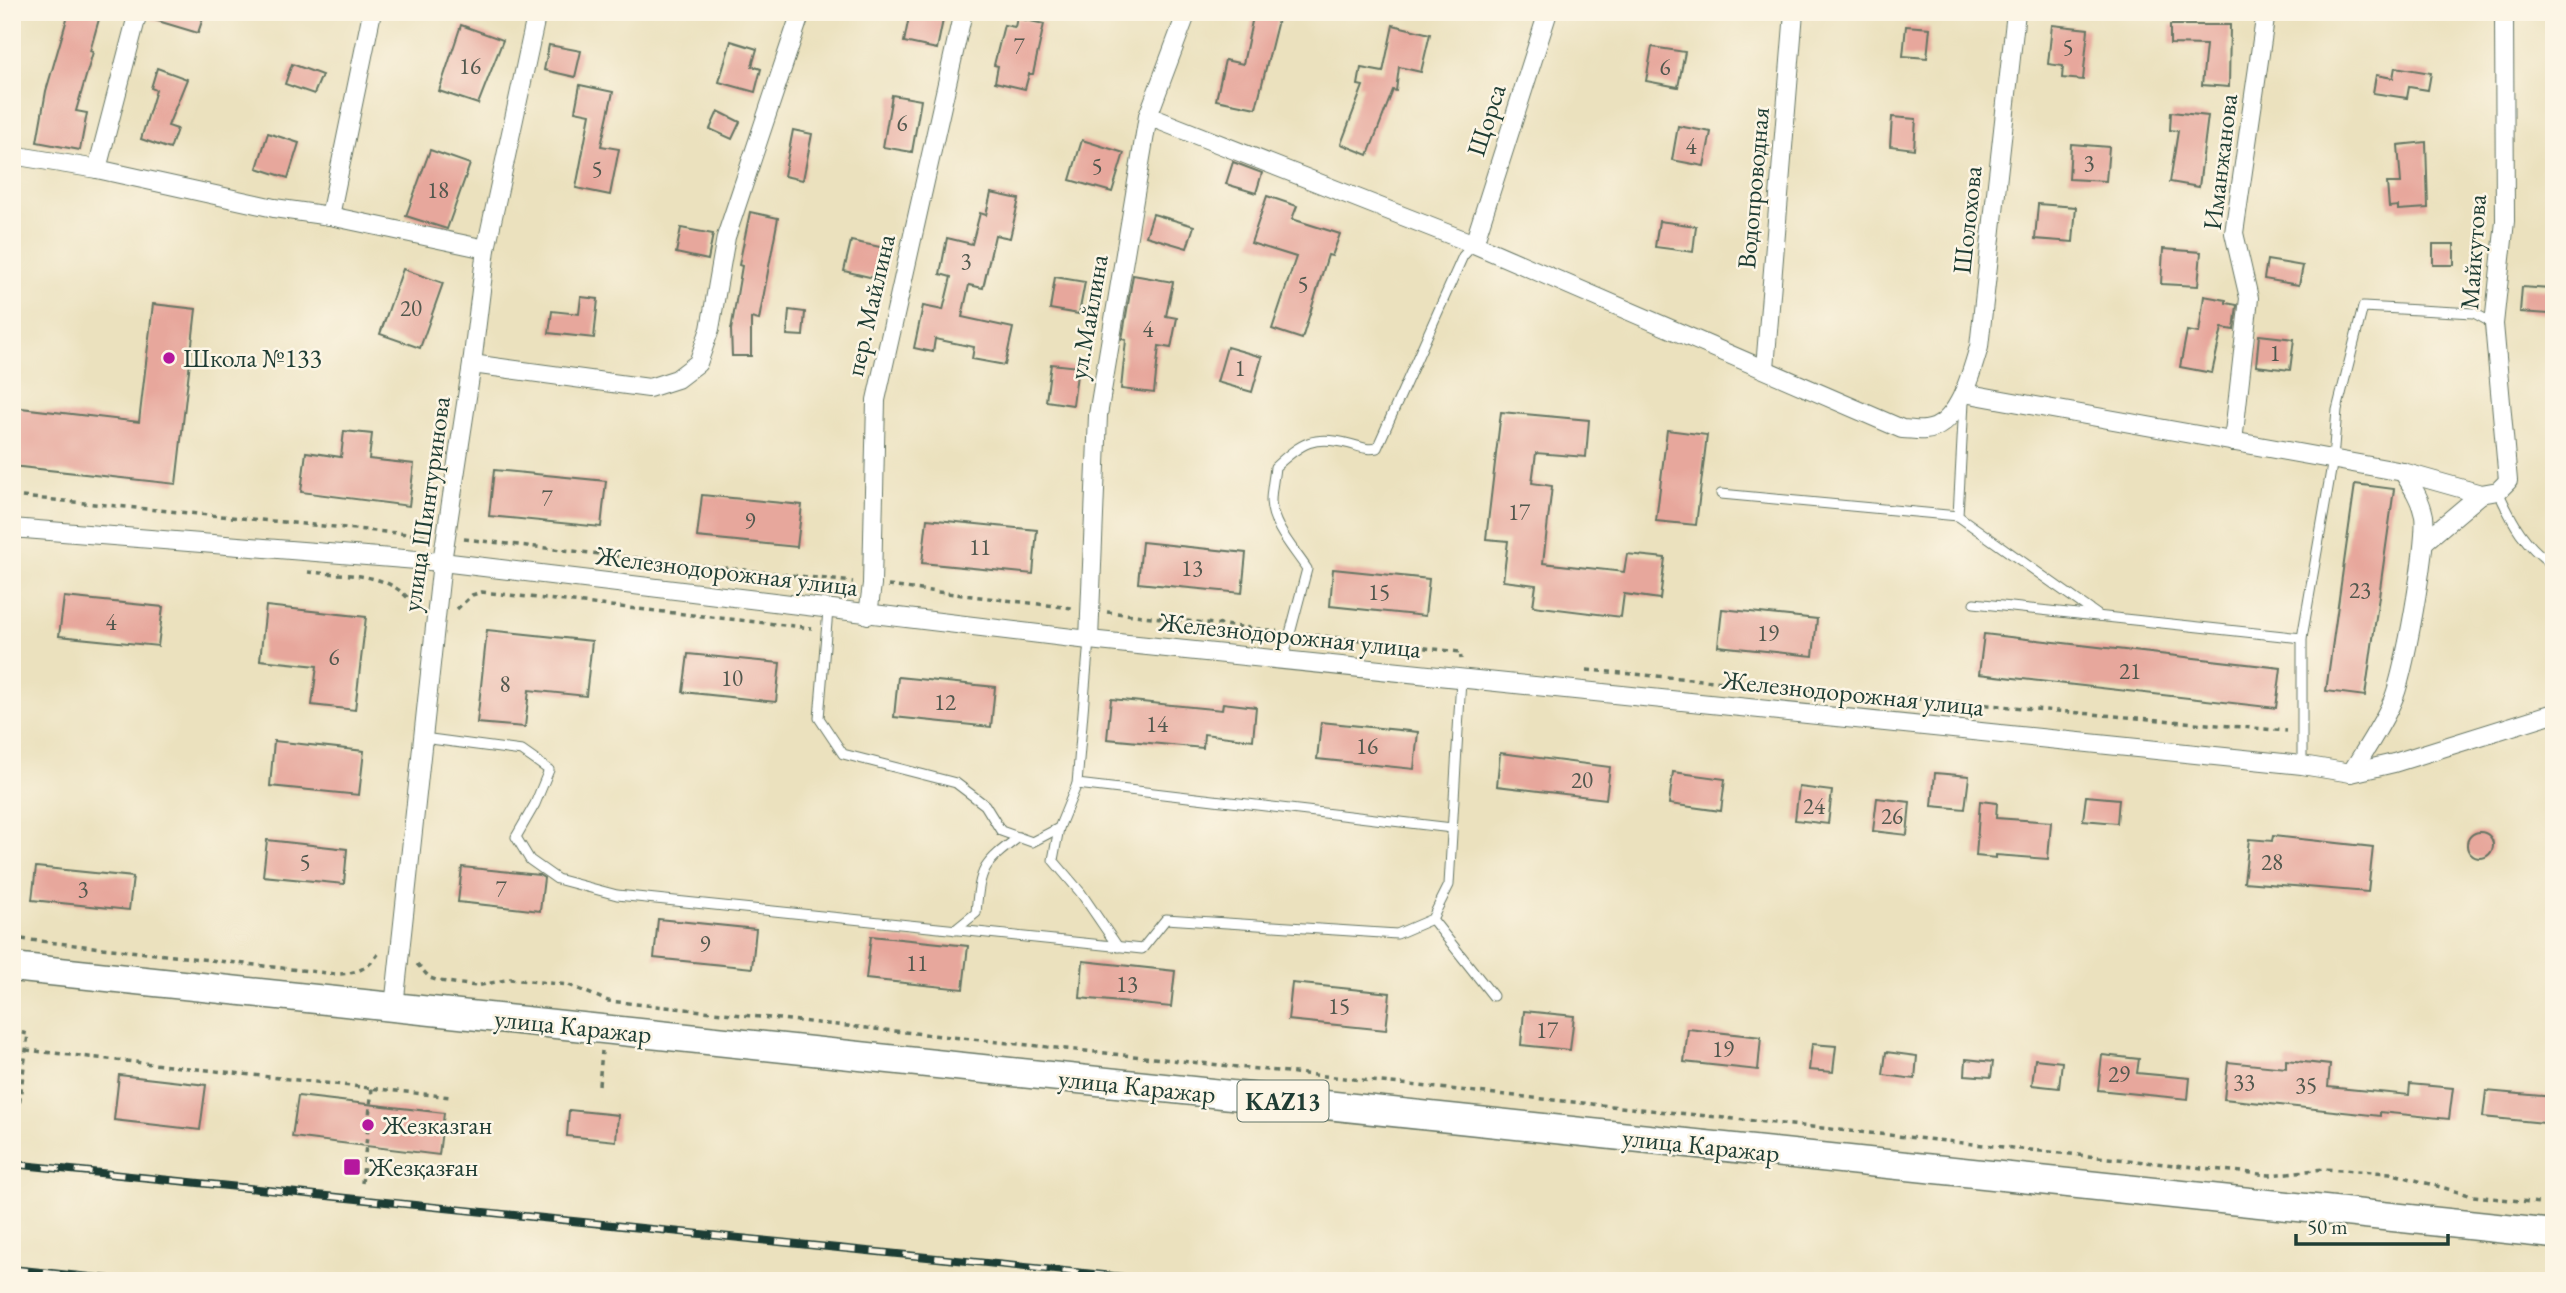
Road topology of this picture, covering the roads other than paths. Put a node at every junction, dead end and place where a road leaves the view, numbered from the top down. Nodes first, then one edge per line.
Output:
1 (138, 12) edge
2 (372, 12) edge
3 (537, 12) edge
4 (801, 12) edge
5 (962, 12) edge
6 (1187, 12) edge
7 (1548, 12) edge
8 (1794, 12) edge
9 (2016, 12) edge
10 (2266, 12) edge
11 (2504, 12) edge
12 (1148, 116) junction
13 (12, 155) edge
14 (97, 169) junction
15 (330, 216) junction
16 (1474, 244) junction
17 (486, 249) junction
18 (2494, 324) junction
19 (472, 364) junction
20 (1765, 368) junction
21 (1964, 393) junction
22 (2233, 442) junction
23 (2333, 459) junction
24 (2403, 472) junction
25 (2489, 493) junction
26 (1721, 494) dead end
27 (1958, 516) junction
28 (12, 528) edge
29 (2424, 542) junction
30 (442, 562) junction
31 (2554, 565) edge
32 (1974, 603) dead end
33 (828, 610) junction
34 (868, 615) junction
35 (2102, 618) junction
36 (2302, 638) junction
37 (1089, 640) junction
38 (1283, 660) junction
39 (1461, 679) junction
40 (2554, 713) edge
41 (423, 738) junction
42 (2302, 765) junction
43 (2351, 773) junction
44 (1077, 784) junction
45 (1059, 828) junction
46 (1452, 828) junction
47 (1019, 837) junction
48 (1432, 919) junction
49 (955, 930) junction
50 (1118, 947) junction
51 (12, 967) edge
52 (1493, 996) dead end
53 (394, 1007) junction
54 (2554, 1234) edge

1 - 14 street
2 - 15 street
3 - 17 street, улица Шинтуринова
4 - 19 street
5 - 34 street, пер. Майлина
6 - 12 street, ул.Майлина
7 - 16 street, Щорса
8 - 20 street, Водопроводная
9 - 21 street, Шолохова
10 - 22 street, Иманжанова
11 - 18 street, Майкутова
12 - 16 street
12 - 37 street, ул.Майлина
13 - 14 street
14 - 15 street
15 - 17 street
16 - 20 street
16 - 38 lane
17 - 19 street, улица Шинтуринова
18 - 23 lane
18 - 25 street, Майкутова
19 - 30 street, улица Шинтуринова
20 - 21 street, Шолохова
21 - 22 street
21 - 27 lane
22 - 23 street
23 - 24 street
23 - 36 lane
24 - 25 street
24 - 29 street
25 - 29 street
25 - 31 lane
26 - 27 lane
27 - 35 lane
28 - 30 street, Железнодорожная улица
29 - 43 street
30 - 33 street, Железнодорожная улица
30 - 41 street, улица Шинтуринова
32 - 35 lane
33 - 34 street, Железнодорожная улица
33 - 47 lane
34 - 37 street, Железнодорожная улица
35 - 36 lane
36 - 42 lane
37 - 38 street, Железнодорожная улица
37 - 44 lane
38 - 39 street, Железнодорожная улица
39 - 42 street, Железнодорожная улица
39 - 46 lane
40 - 43 street, Железнодорожная улица
41 - 49 lane
41 - 53 street, улица Шинтуринова
42 - 43 street, Железнодорожная улица
44 - 45 lane
44 - 46 lane
45 - 47 lane
45 - 50 lane
46 - 48 lane
47 - 49 lane
48 - 50 lane
48 - 52 lane
49 - 50 lane
51 - 53 main road, улица Каражар / KAZ13
53 - 54 main road, улица Каражар / KAZ13

